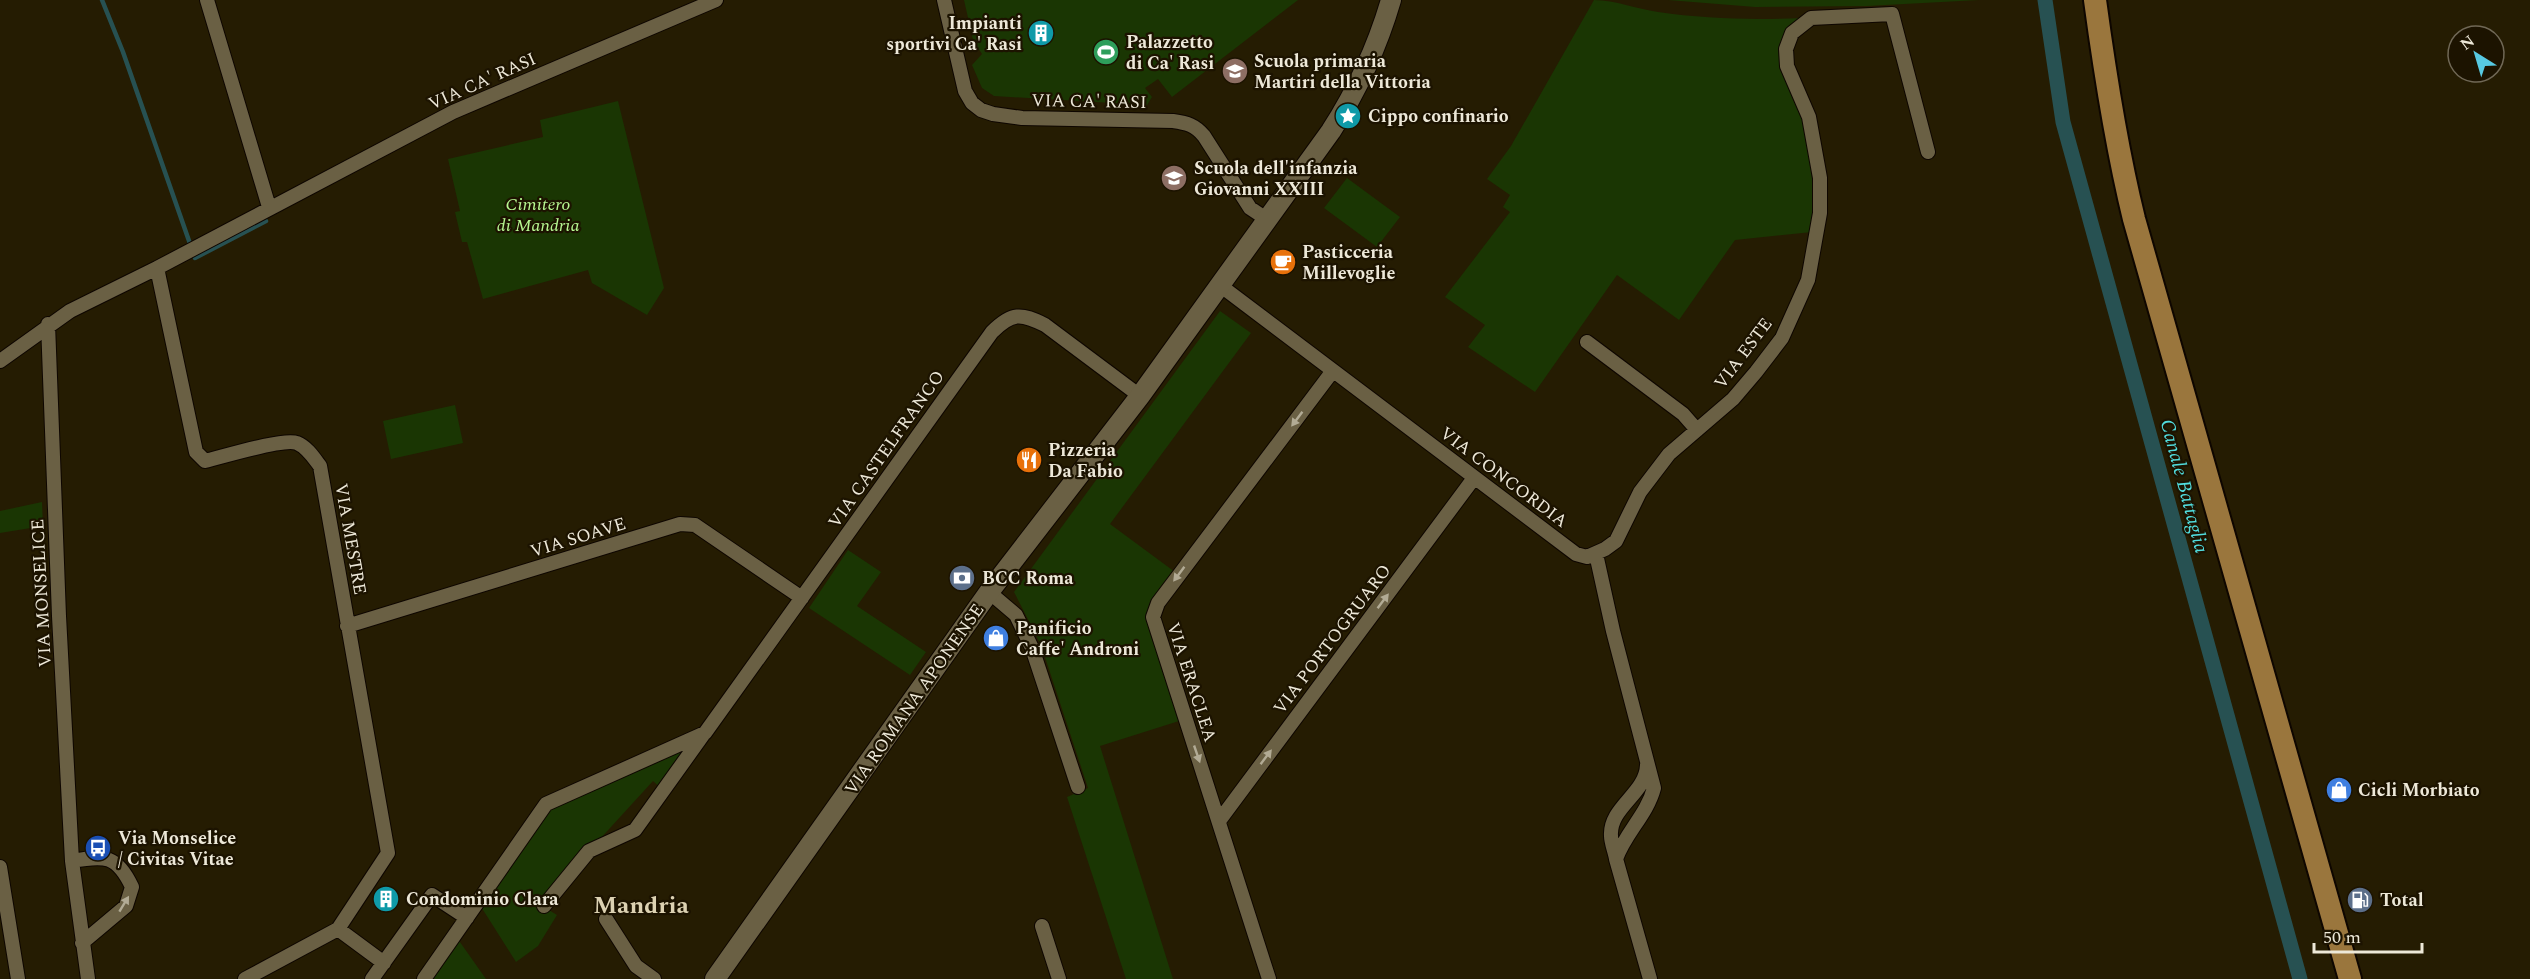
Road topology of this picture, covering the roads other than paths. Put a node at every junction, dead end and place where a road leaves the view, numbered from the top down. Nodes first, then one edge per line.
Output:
1 (207, 0) edge
2 (716, 0) edge
3 (944, 0) edge
4 (1391, 0) edge
5 (2095, 0) edge
6 (1928, 152) dead end
7 (269, 207) junction
8 (1268, 220) junction
9 (157, 268) junction
10 (1221, 286) junction
11 (48, 324) junction
12 (1587, 342) dead end
13 (0, 361) edge
14 (1332, 372) junction
15 (1140, 396) junction
16 (1697, 430) junction
17 (1474, 478) junction
18 (1596, 554) junction
19 (989, 592) junction
20 (802, 598) junction
21 (347, 626) junction
22 (705, 733) junction
23 (1647, 764) junction
24 (1078, 787) dead end
25 (1219, 821) junction
26 (1616, 859) junction
27 (72, 861) junction
28 (0, 867) edge
29 (544, 906) dead end
30 (467, 918) junction
31 (606, 919) dead end
32 (1042, 926) dead end
33 (338, 929) junction
34 (82, 943) junction
35 (384, 963) junction
36 (18, 979) edge
37 (88, 979) edge
38 (245, 979) edge
39 (372, 979) edge
40 (424, 979) edge
41 (654, 979) edge
42 (715, 979) edge
43 (1059, 979) edge
44 (1269, 979) edge
45 (1650, 979) edge
46 (2350, 979) edge

1 - 7 street
2 - 7 street, VIA CA' RASI
3 - 8 street, VIA CA' RASI
4 - 8 street, VIA ROMANA APONENSE
5 - 46 main road
6 - 16 street, VIA ESTE
7 - 9 street, VIA CA' RASI
8 - 10 street, VIA ROMANA APONENSE
9 - 11 street, VIA CA' RASI
9 - 21 street, VIA MESTRE
10 - 14 street, VIA CONCORDIA
10 - 15 street, VIA ROMANA APONENSE
11 - 13 street, VIA CA' RASI
11 - 27 street, VIA MONSELICE
12 - 16 street
14 - 17 street, VIA CONCORDIA
14 -> 25 street, VIA ERACLEA
15 - 19 street, VIA ROMANA APONENSE
15 - 20 street, VIA CASTELFRANCO
16 - 18 street, VIA ESTE
17 - 18 street, VIA CONCORDIA
25 -> 17 street, VIA PORTOGRUARO
18 - 23 street
19 - 24 street
19 - 42 street, VIA ROMANA APONENSE
20 - 21 street, VIA SOAVE
20 - 22 street, VIA CASTELFRANCO
21 - 33 street, VIA MESTRE
22 - 29 street, VIA CASTELFRANCO
22 - 30 street
23 - 26 street
23 - 26 street
25 - 44 street, VIA ERACLEA
26 - 45 street
27 - 34 street, VIA MONSELICE
34 -> 27 street
28 - 36 street
30 - 35 street
30 - 40 street
31 - 41 street
32 - 43 street
33 - 35 street
33 - 38 street, VIA MESTRE
34 - 37 street, VIA MONSELICE
35 - 39 street

